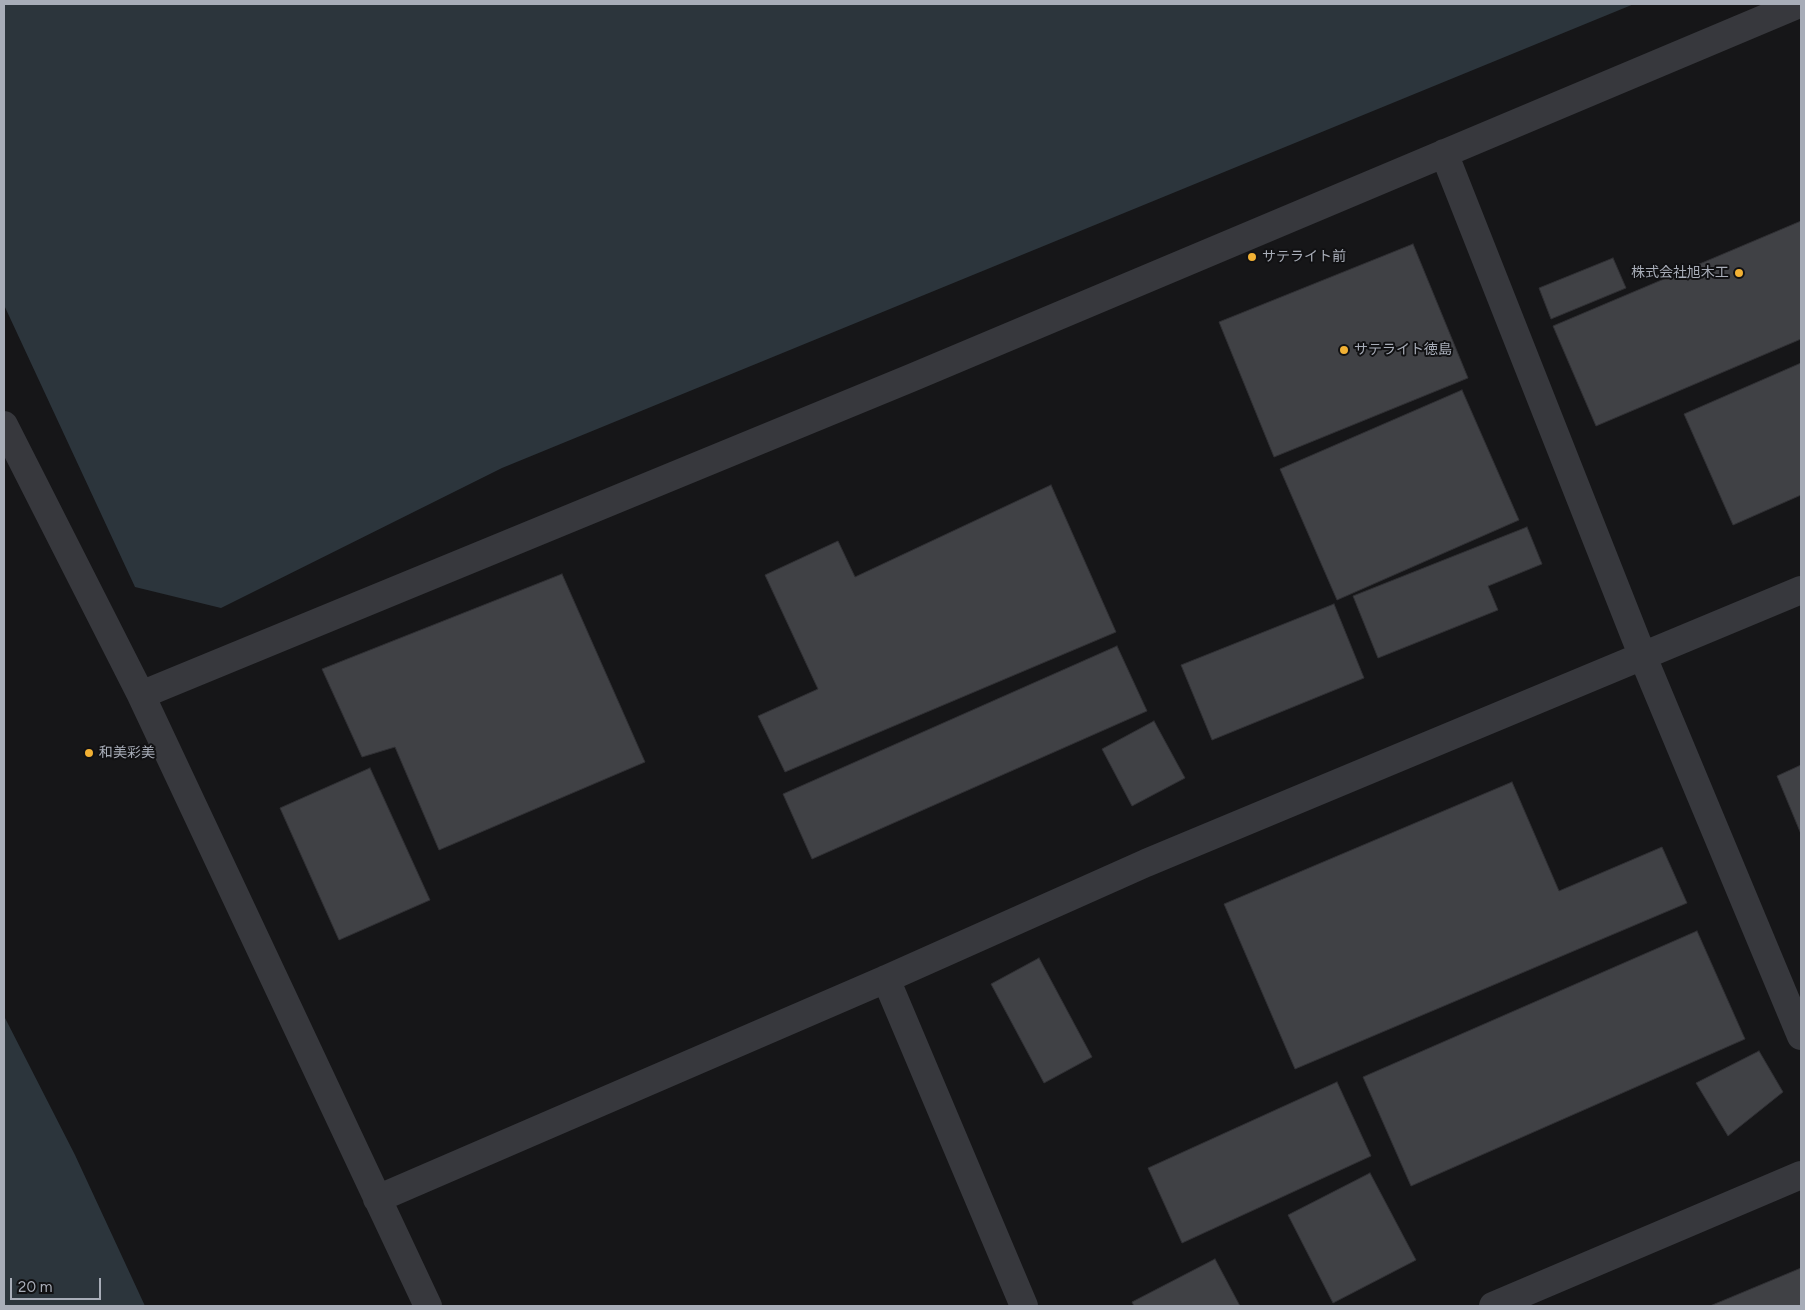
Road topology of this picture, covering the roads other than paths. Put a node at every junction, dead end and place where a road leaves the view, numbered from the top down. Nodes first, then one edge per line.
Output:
1 (1784, 4) edge
2 (1799, 4) edge
3 (1444, 153) junction
4 (4, 425) edge
5 (1801, 590) edge
6 (1643, 656) junction
7 (141, 695) junction
8 (886, 979) junction
9 (1801, 1036) edge
10 (1801, 1175) edge
11 (377, 1199) junction
12 (428, 1306) edge
13 (1024, 1306) edge
14 (1493, 1306) edge

1 - 7 street
2 - 3 street
3 - 6 street
3 - 7 street
4 - 7 street
5 - 6 street
6 - 8 street
6 - 9 street
7 - 11 street
8 - 11 street
8 - 13 street
10 - 14 street
11 - 12 street

